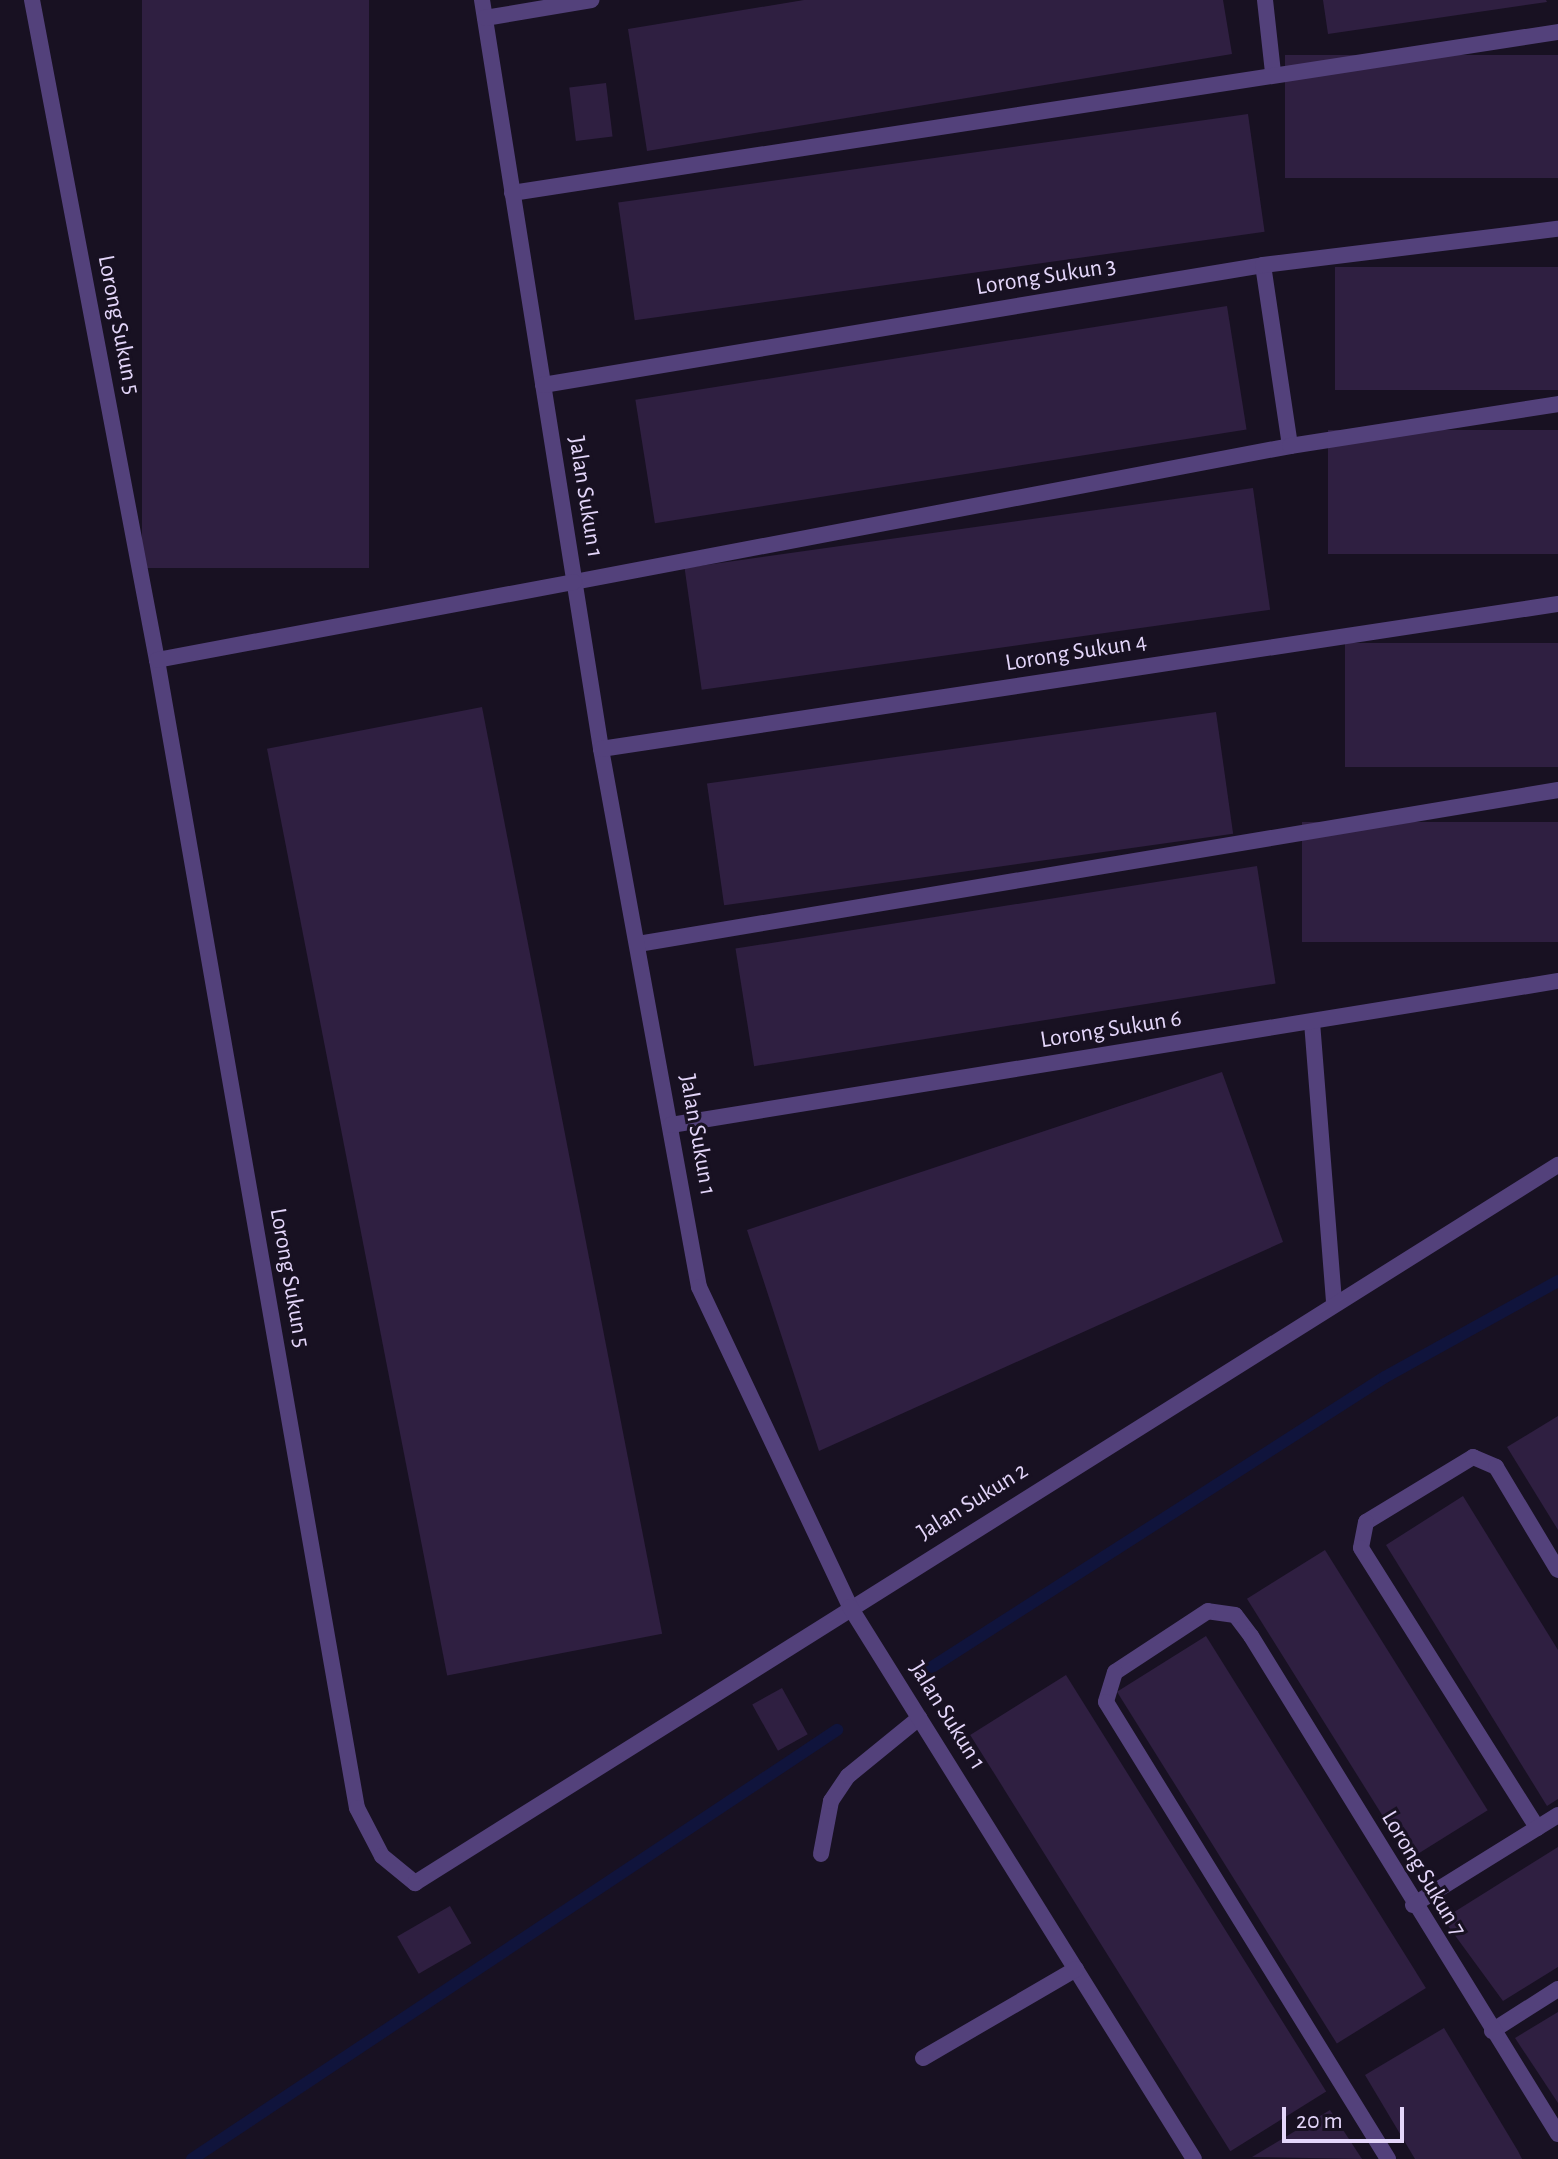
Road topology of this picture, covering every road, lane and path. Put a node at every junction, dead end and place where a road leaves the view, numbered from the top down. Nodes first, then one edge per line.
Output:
1 (32, 0) edge
2 (482, 0) edge
3 (591, 0) edge
4 (1265, 0) edge
5 (485, 18) junction
6 (1558, 32) edge
7 (1273, 72) junction
8 (512, 193) junction
9 (1558, 229) edge
10 (1263, 265) junction
11 (543, 385) junction
12 (1558, 404) edge
13 (1290, 446) junction
14 (574, 582) junction
15 (1558, 604) edge
16 (157, 660) junction
17 (601, 749) junction
18 (1558, 790) edge
19 (638, 944) junction
20 (1558, 981) edge
21 (1312, 1022) junction
22 (671, 1125) junction
23 (1558, 1165) edge
24 (1334, 1303) junction
25 (1558, 1570) edge
26 (850, 1607) junction
27 (919, 1718) junction
28 (1558, 1815) edge
29 (1537, 1828) junction
30 (821, 1854) dead end
31 (415, 1883) joint
32 (1413, 1905) junction
33 (1076, 1969) junction
34 (1558, 1989) edge
35 (1492, 2031) junction
36 (923, 2058) dead end
37 (1558, 2134) edge
38 (1194, 2159) edge
39 (1388, 2159) edge

1 - 16 street, Lorong Sukun 5
2 - 5 street, Jalan Sukun 1
3 - 5 street
4 - 7 street
5 - 8 street, Jalan Sukun 1
6 - 7 street
7 - 8 street
8 - 11 street, Jalan Sukun 1
9 - 10 street, Lorong Sukun 3
10 - 11 street, Lorong Sukun 3
10 - 13 street
11 - 14 street, Jalan Sukun 1
12 - 13 street
13 - 14 street
14 - 16 street
14 - 17 street, Jalan Sukun 1
15 - 17 street, Lorong Sukun 4
16 - 31 street, Lorong Sukun 5
17 - 19 street, Jalan Sukun 1
18 - 19 street
19 - 22 street, Jalan Sukun 1
20 - 21 street, Lorong Sukun 6
21 - 22 street, Lorong Sukun 6
21 - 24 street
22 - 26 street, Jalan Sukun 1
23 - 24 street, Jalan Sukun 2
24 - 26 street, Jalan Sukun 2
25 - 29 street
26 - 27 street, Jalan Sukun 1
26 - 31 street, Jalan Sukun 2
27 - 30 street
27 - 33 street, Jalan Sukun 1
28 - 29 street
29 - 32 street
32 - 35 street, Lorong Sukun 7
32 - 39 street, Lorong Sukun 7
33 - 36 street
33 - 38 street, Jalan Sukun 1
34 - 35 street
35 - 37 street, Lorong Sukun 7

